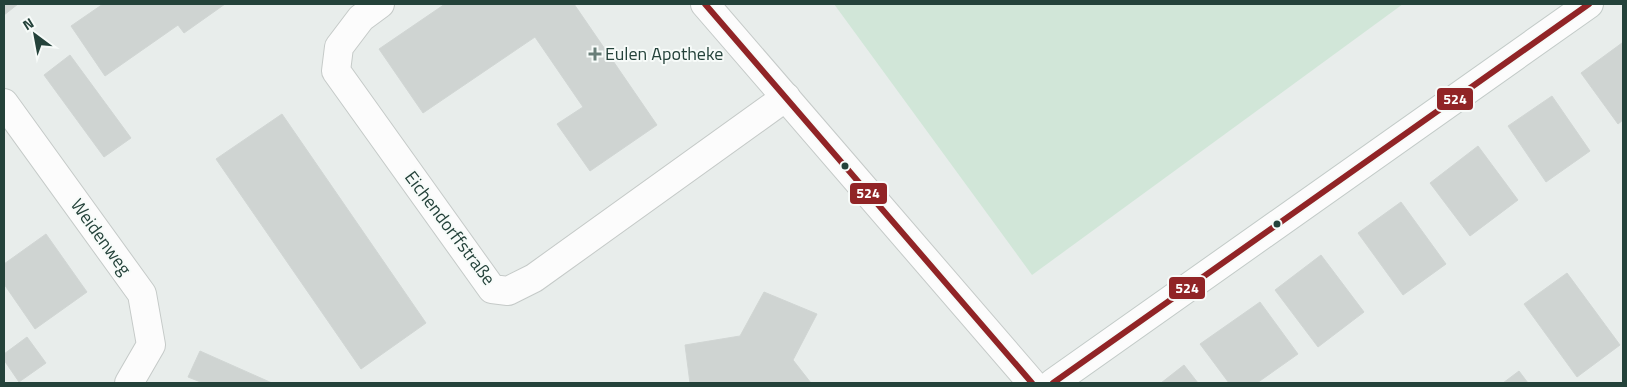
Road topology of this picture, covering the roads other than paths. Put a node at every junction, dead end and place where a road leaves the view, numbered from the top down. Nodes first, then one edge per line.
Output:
1 (380, 4) edge
2 (705, 4) edge
3 (1589, 4) edge
4 (786, 97) junction
5 (4, 103) edge
6 (129, 383) edge
7 (1032, 383) edge
8 (1053, 383) edge

1 - 4 street, Eichendorffstraße
2 - 4 street
3 - 8 street
4 - 7 street
5 - 6 street, Weidenweg

